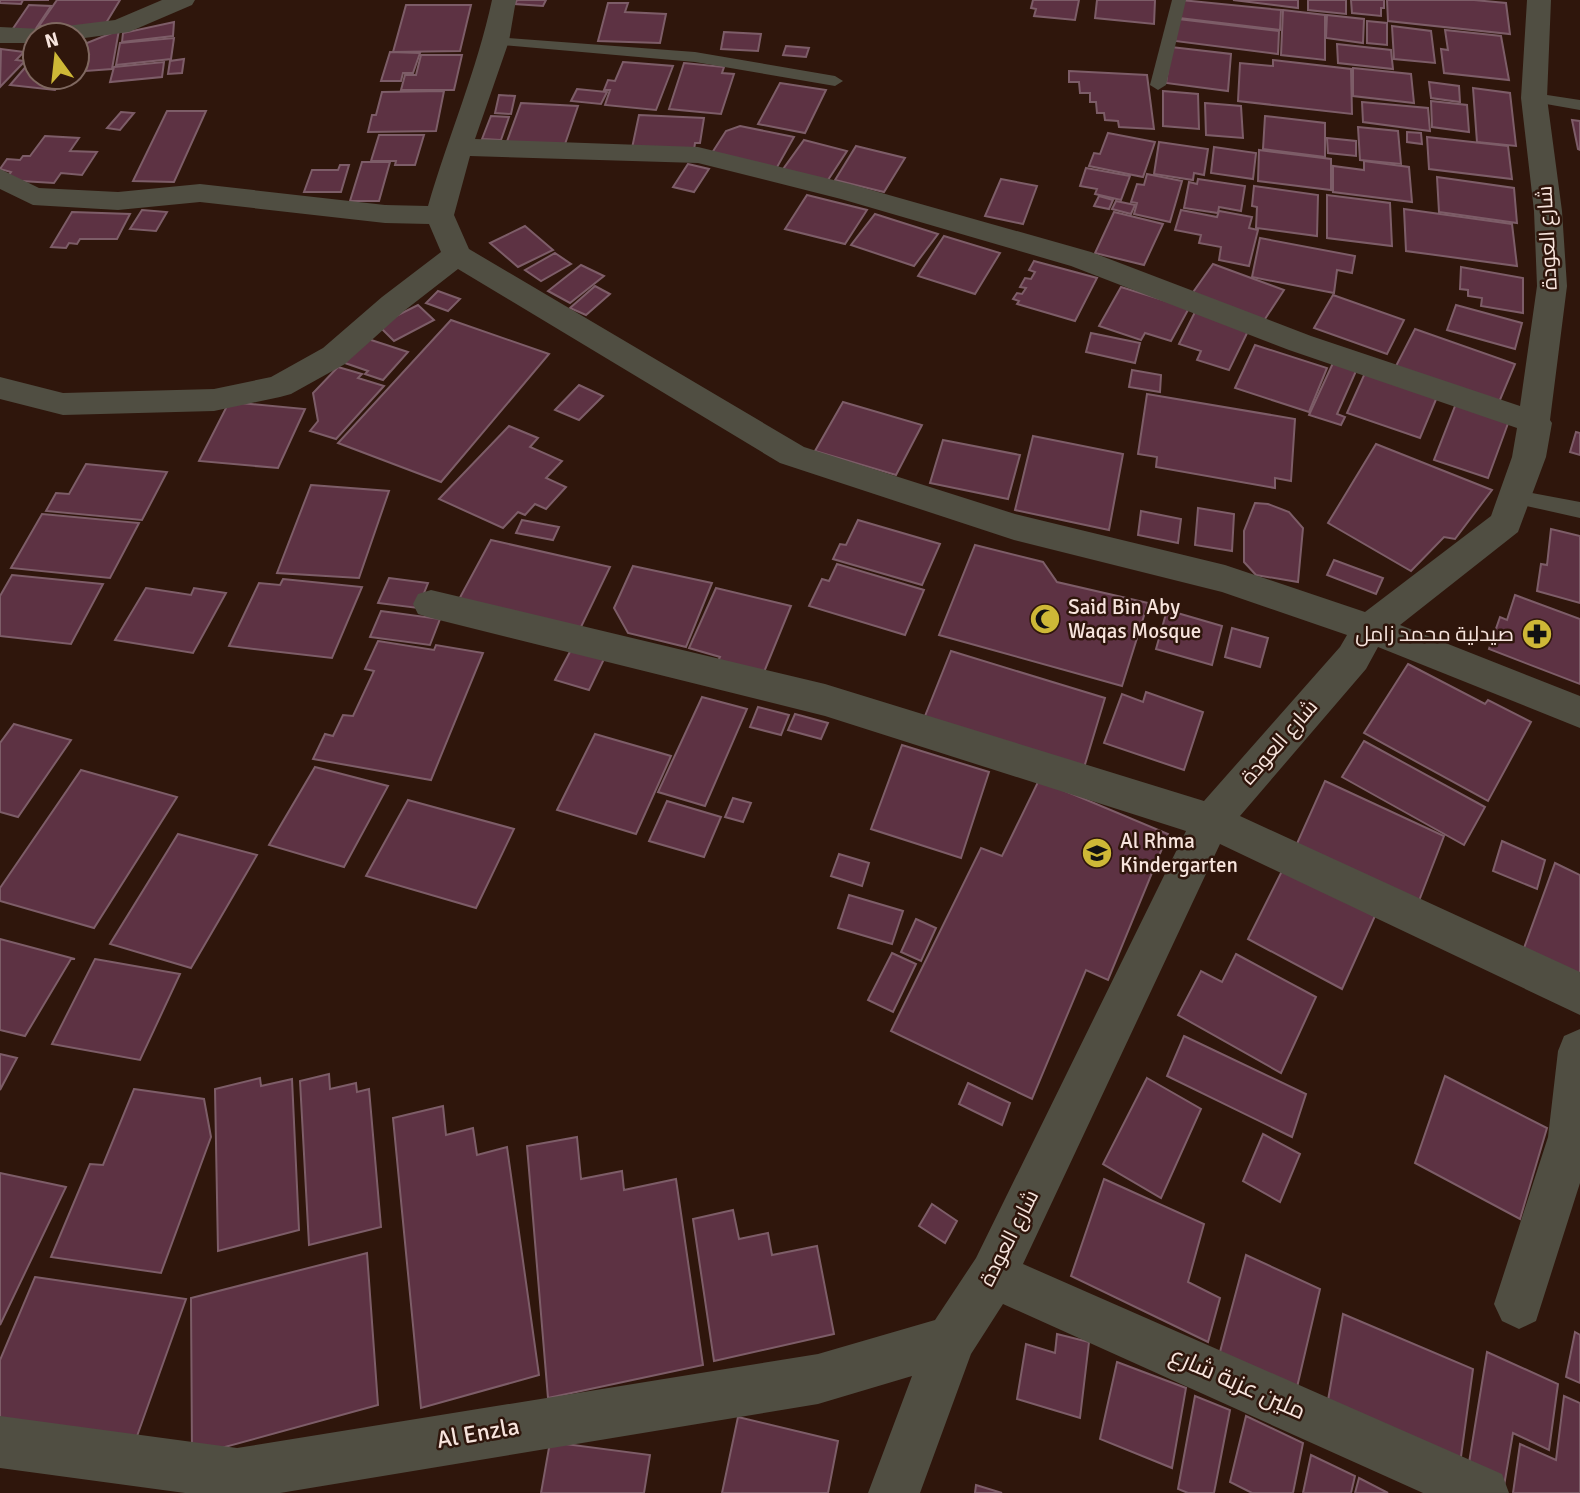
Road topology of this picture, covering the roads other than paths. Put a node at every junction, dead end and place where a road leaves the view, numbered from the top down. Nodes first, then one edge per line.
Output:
1 (183, 0) edge
2 (504, 0) edge
3 (1180, 0) edge
4 (1539, 0) edge
5 (91, 30) edge
6 (0, 35) edge
7 (21, 35) edge
8 (496, 41) junction
9 (835, 81) dead end
10 (1158, 85) dead end
11 (1534, 98) junction
12 (1580, 105) edge
13 (458, 147) junction
14 (0, 178) edge
15 (440, 215) junction
16 (457, 255) junction
17 (1566, 286) edge
18 (0, 388) edge
19 (1536, 423) junction
20 (1516, 497) junction
21 (1580, 510) edge
22 (431, 604) dead end
23 (1370, 628) junction
24 (1580, 712) edge
25 (1211, 821) junction
26 (1580, 994) edge
27 (1580, 1051) edge
28 (993, 1275) junction
29 (1519, 1304) dead end
30 (951, 1340) junction
31 (0, 1442) edge
32 (894, 1493) edge
33 (1483, 1493) edge

1 - 5 street
2 - 8 street
3 - 10 lane
4 - 11 street, شارع العودة
6 - 7 street
8 - 9 lane
8 - 13 street
11 - 12 lane
11 - 17 street, شارع العودة
13 - 15 street
13 - 19 street
14 - 15 street
15 - 16 street
16 - 18 street
16 - 23 street
17 - 19 street, شارع العودة
19 - 20 street, شارع العودة
20 - 21 lane
20 - 23 street, شارع العودة
22 - 25 street
23 - 24 street
23 - 25 street, شارع العودة
25 - 26 street
25 - 28 street, شارع العودة
27 - 29 street
28 - 30 street, شارع العودة
28 - 33 street, ملين عزبة شارع
30 - 31 street, Al Enzla
30 - 32 street, شارع العودة

